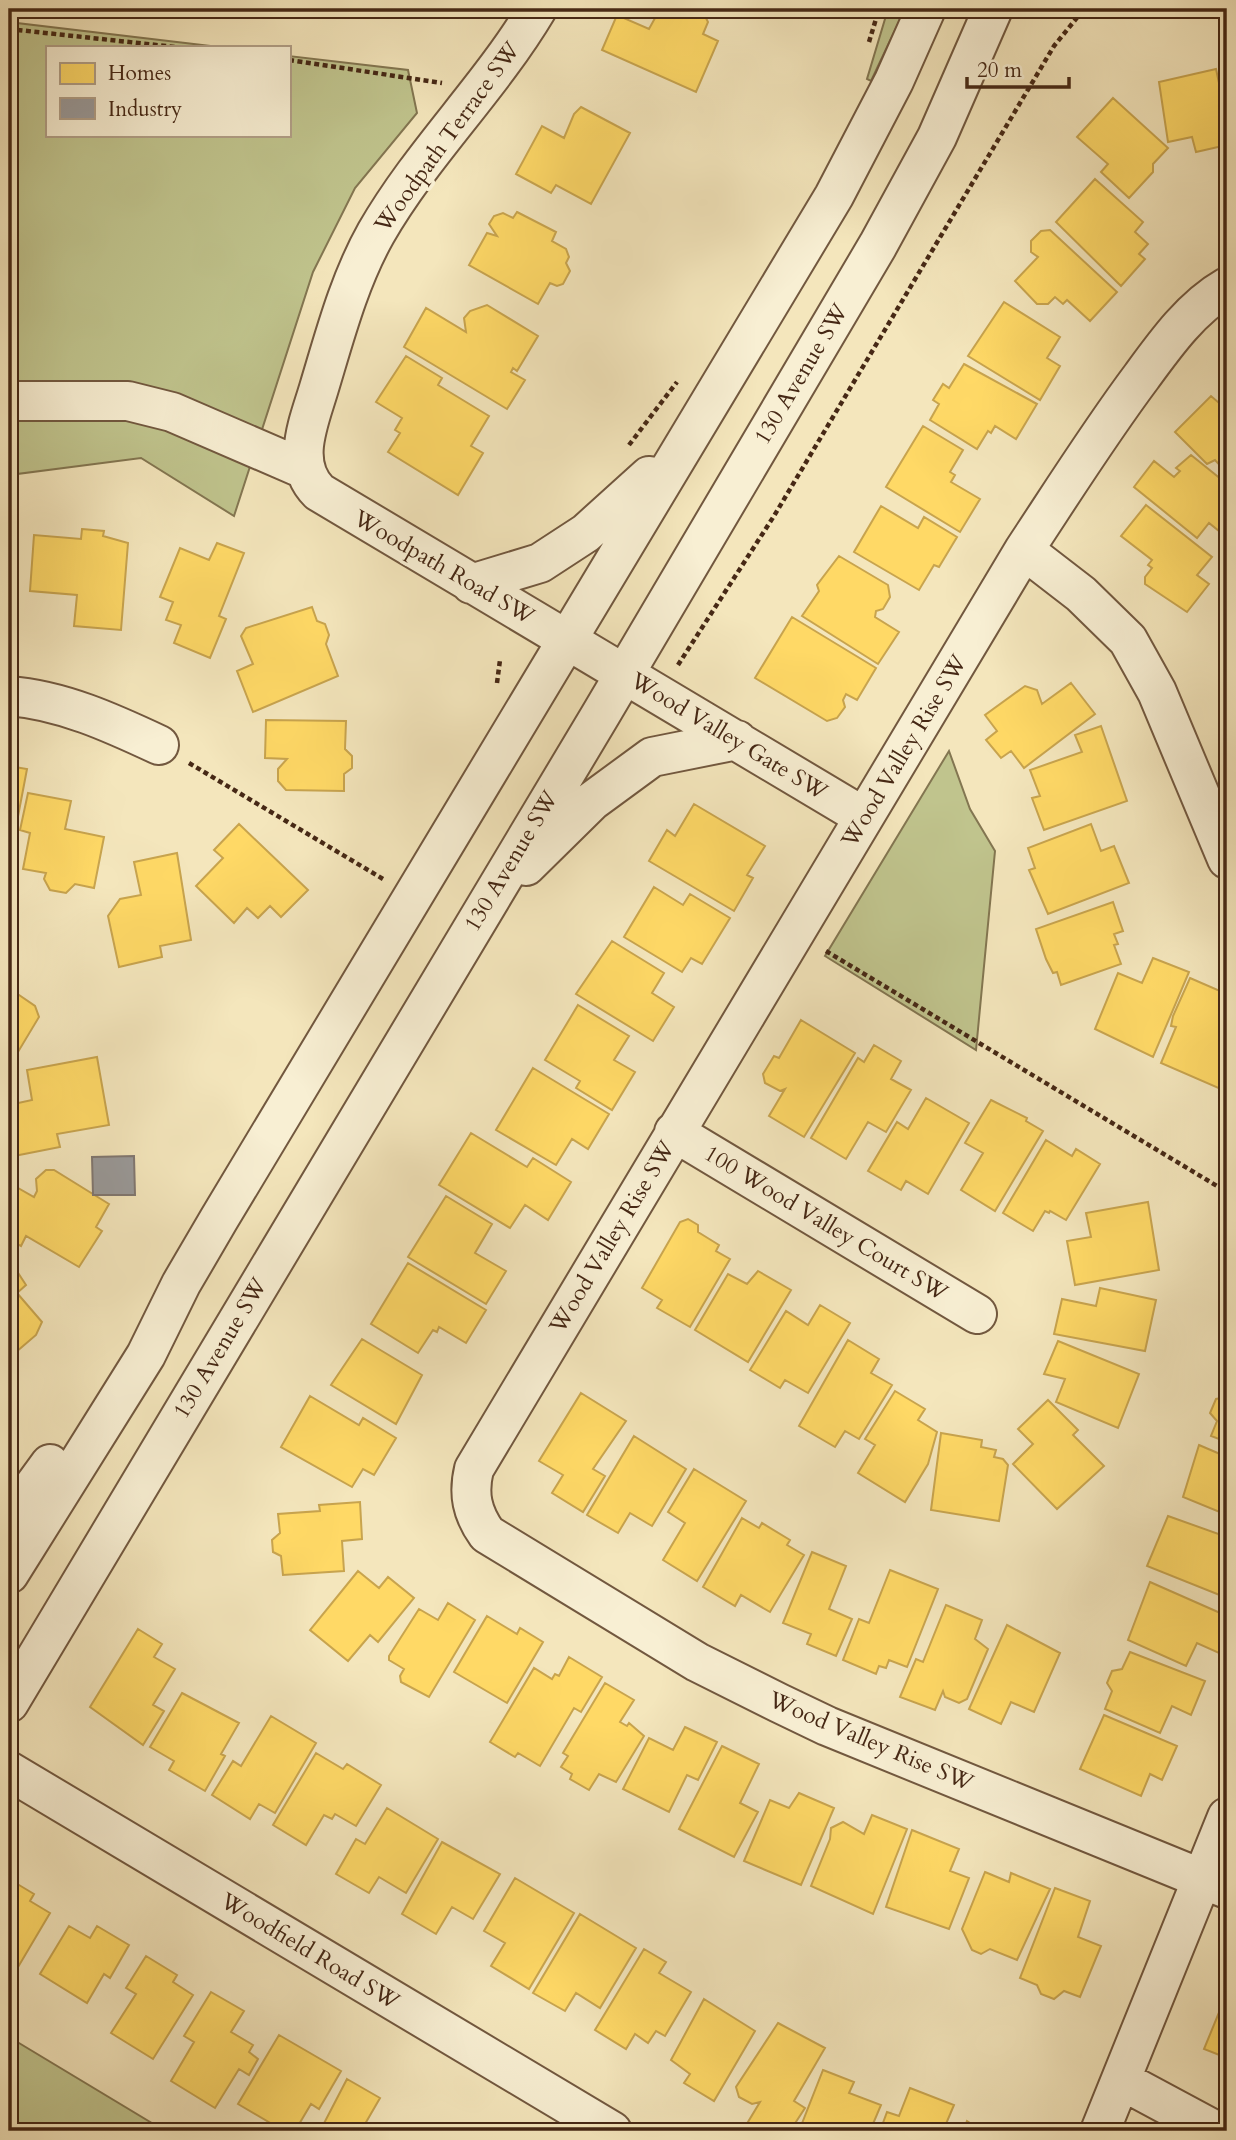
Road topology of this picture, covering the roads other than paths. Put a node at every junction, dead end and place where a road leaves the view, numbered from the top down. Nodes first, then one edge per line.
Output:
1 (537, 9) edge
2 (926, 9) edge
3 (993, 9) edge
4 (1227, 287) edge
5 (9, 401) edge
6 (688, 436) junction
7 (304, 469) junction
8 (1024, 550) junction
9 (471, 584) junction
10 (595, 656) junction
11 (9, 696) edge
12 (737, 740) junction
13 (159, 745) road end
14 (864, 817) junction
15 (1227, 859) edge
16 (480, 913) junction
17 (674, 1132) junction
18 (181, 1284) junction
19 (977, 1314) dead end
20 (9, 1520) edge
21 (9, 1574) edge
22 (9, 1703) edge
23 (9, 1771) edge
24 (1227, 1817) edge
25 (1215, 1884) edge
26 (1121, 2080) junction
27 (612, 2131) edge
28 (1100, 2131) edge
29 (1216, 2131) edge

1 - 7 street, Woodpath Terrace SW
2 - 6 street, 130 Avenue SW
3 - 10 street, 130 Avenue SW
4 - 8 street, Wood Valley Rise SW
5 - 7 street
6 - 9 street
6 - 10 street, 130 Avenue SW
7 - 9 street, Woodpath Road SW
8 - 14 street, Wood Valley Rise SW
8 - 15 street
9 - 10 street, Woodpath Road SW
10 - 12 street, Wood Valley Gate SW
10 - 16 street, 130 Avenue SW
10 - 18 street, 130 Avenue SW
11 - 13 street
12 - 14 street, Wood Valley Gate SW
12 - 16 street
14 - 17 street, Wood Valley Rise SW
16 - 22 street, 130 Avenue SW
17 - 19 street, 100 Wood Valley Court SW
17 - 25 street, Wood Valley Rise SW
18 - 20 street
18 - 21 street, 130 Avenue SW
23 - 27 street, Woodfield Road SW
24 - 25 street
25 - 26 street
26 - 28 street
26 - 29 street

